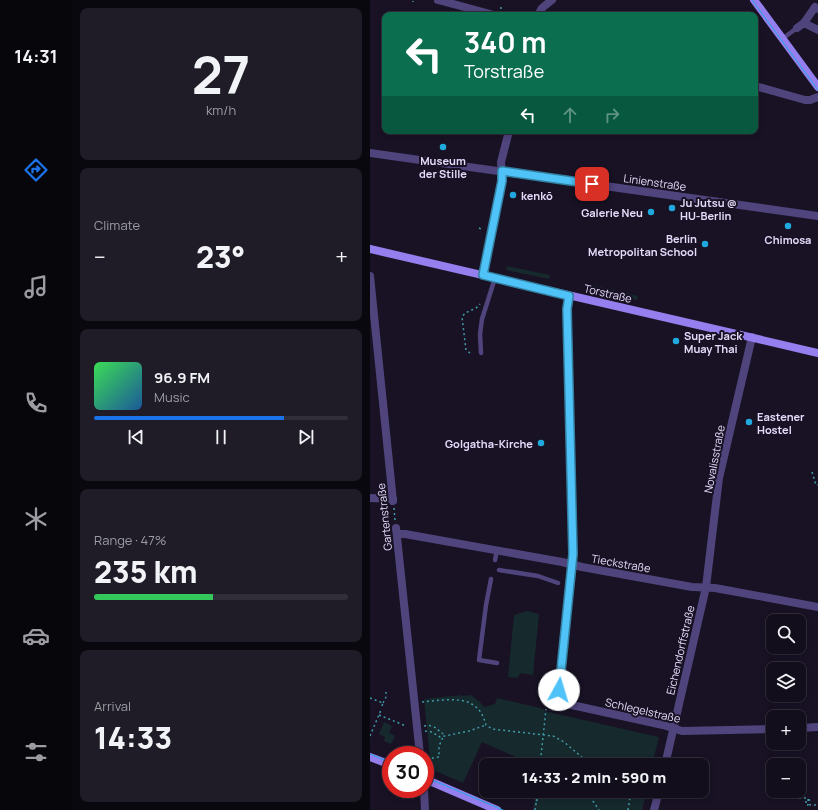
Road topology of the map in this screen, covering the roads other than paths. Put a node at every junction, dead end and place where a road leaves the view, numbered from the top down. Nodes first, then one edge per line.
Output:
1 (438, 0) edge
2 (552, 0) edge
3 (754, 0) edge
4 (818, 8) edge
5 (499, 10) edge
6 (540, 12) edge
7 (804, 22) junction
8 (797, 28) joint
9 (818, 30) edge
10 (782, 38) junction
11 (758, 87) edge
12 (818, 88) edge
13 (818, 97) edge
14 (508, 134) edge
15 (370, 153) edge
16 (502, 171) junction
17 (818, 216) edge
18 (370, 249) edge
19 (483, 275) junction
20 (370, 276) edge
21 (495, 278) junction
22 (569, 296) junction
23 (752, 337) junction
24 (481, 353) dead end
25 (818, 353) edge
26 (370, 498) edge
27 (397, 531) joint
28 (497, 550) junction
29 (495, 560) dead end
30 (572, 564) junction
31 (500, 570) dead end
32 (491, 579) dead end
33 (558, 583) dead end
34 (706, 587) junction
35 (818, 607) edge
36 (497, 663) dead end
37 (818, 727) edge
38 (806, 728) edge
39 (673, 729) junction
40 (766, 729) edge
41 (422, 746) edge
42 (370, 757) edge
43 (667, 758) edge
44 (382, 762) edge
45 (434, 783) edge
46 (424, 798) edge
47 (657, 798) edge
48 (425, 810) edge
49 (497, 810) edge
50 (654, 810) edge

1 - 5 street
2 - 6 street
3 - 10 main road
4 - 7 street
7 - 8 street
7 - 9 street
8 - 10 lane
10 - 12 main road
11 - 13 street
14 - 16 street
15 - 16 street, Linienstraße
16 - 17 street, Linienstraße
16 - 19 street
18 - 19 main road, Torstraße
19 - 21 main road, Torstraße
20 - 26 street, Gartenstraße
21 - 22 main road, Torstraße
21 - 24 lane
22 - 23 main road, Torstraße
22 - 30 street
23 - 25 main road, Torstraße
23 - 34 street, Novalisstraße
27 - 28 street, Tieckstraße
27 - 41 street, Gartenstraße
28 - 29 lane
28 - 30 street, Tieckstraße
30 - 34 street, Tieckstraße
30 - 39 street, Schlegelstraße
31 - 33 lane
32 - 36 lane
34 - 35 street, Tieckstraße
34 - 39 street, Eichendorffstraße
37 - 38 street
39 - 40 street, Schlegelstraße
39 - 43 street, Eichendorffstraße
42 - 44 main road
45 - 49 main road
46 - 48 street
47 - 50 street

